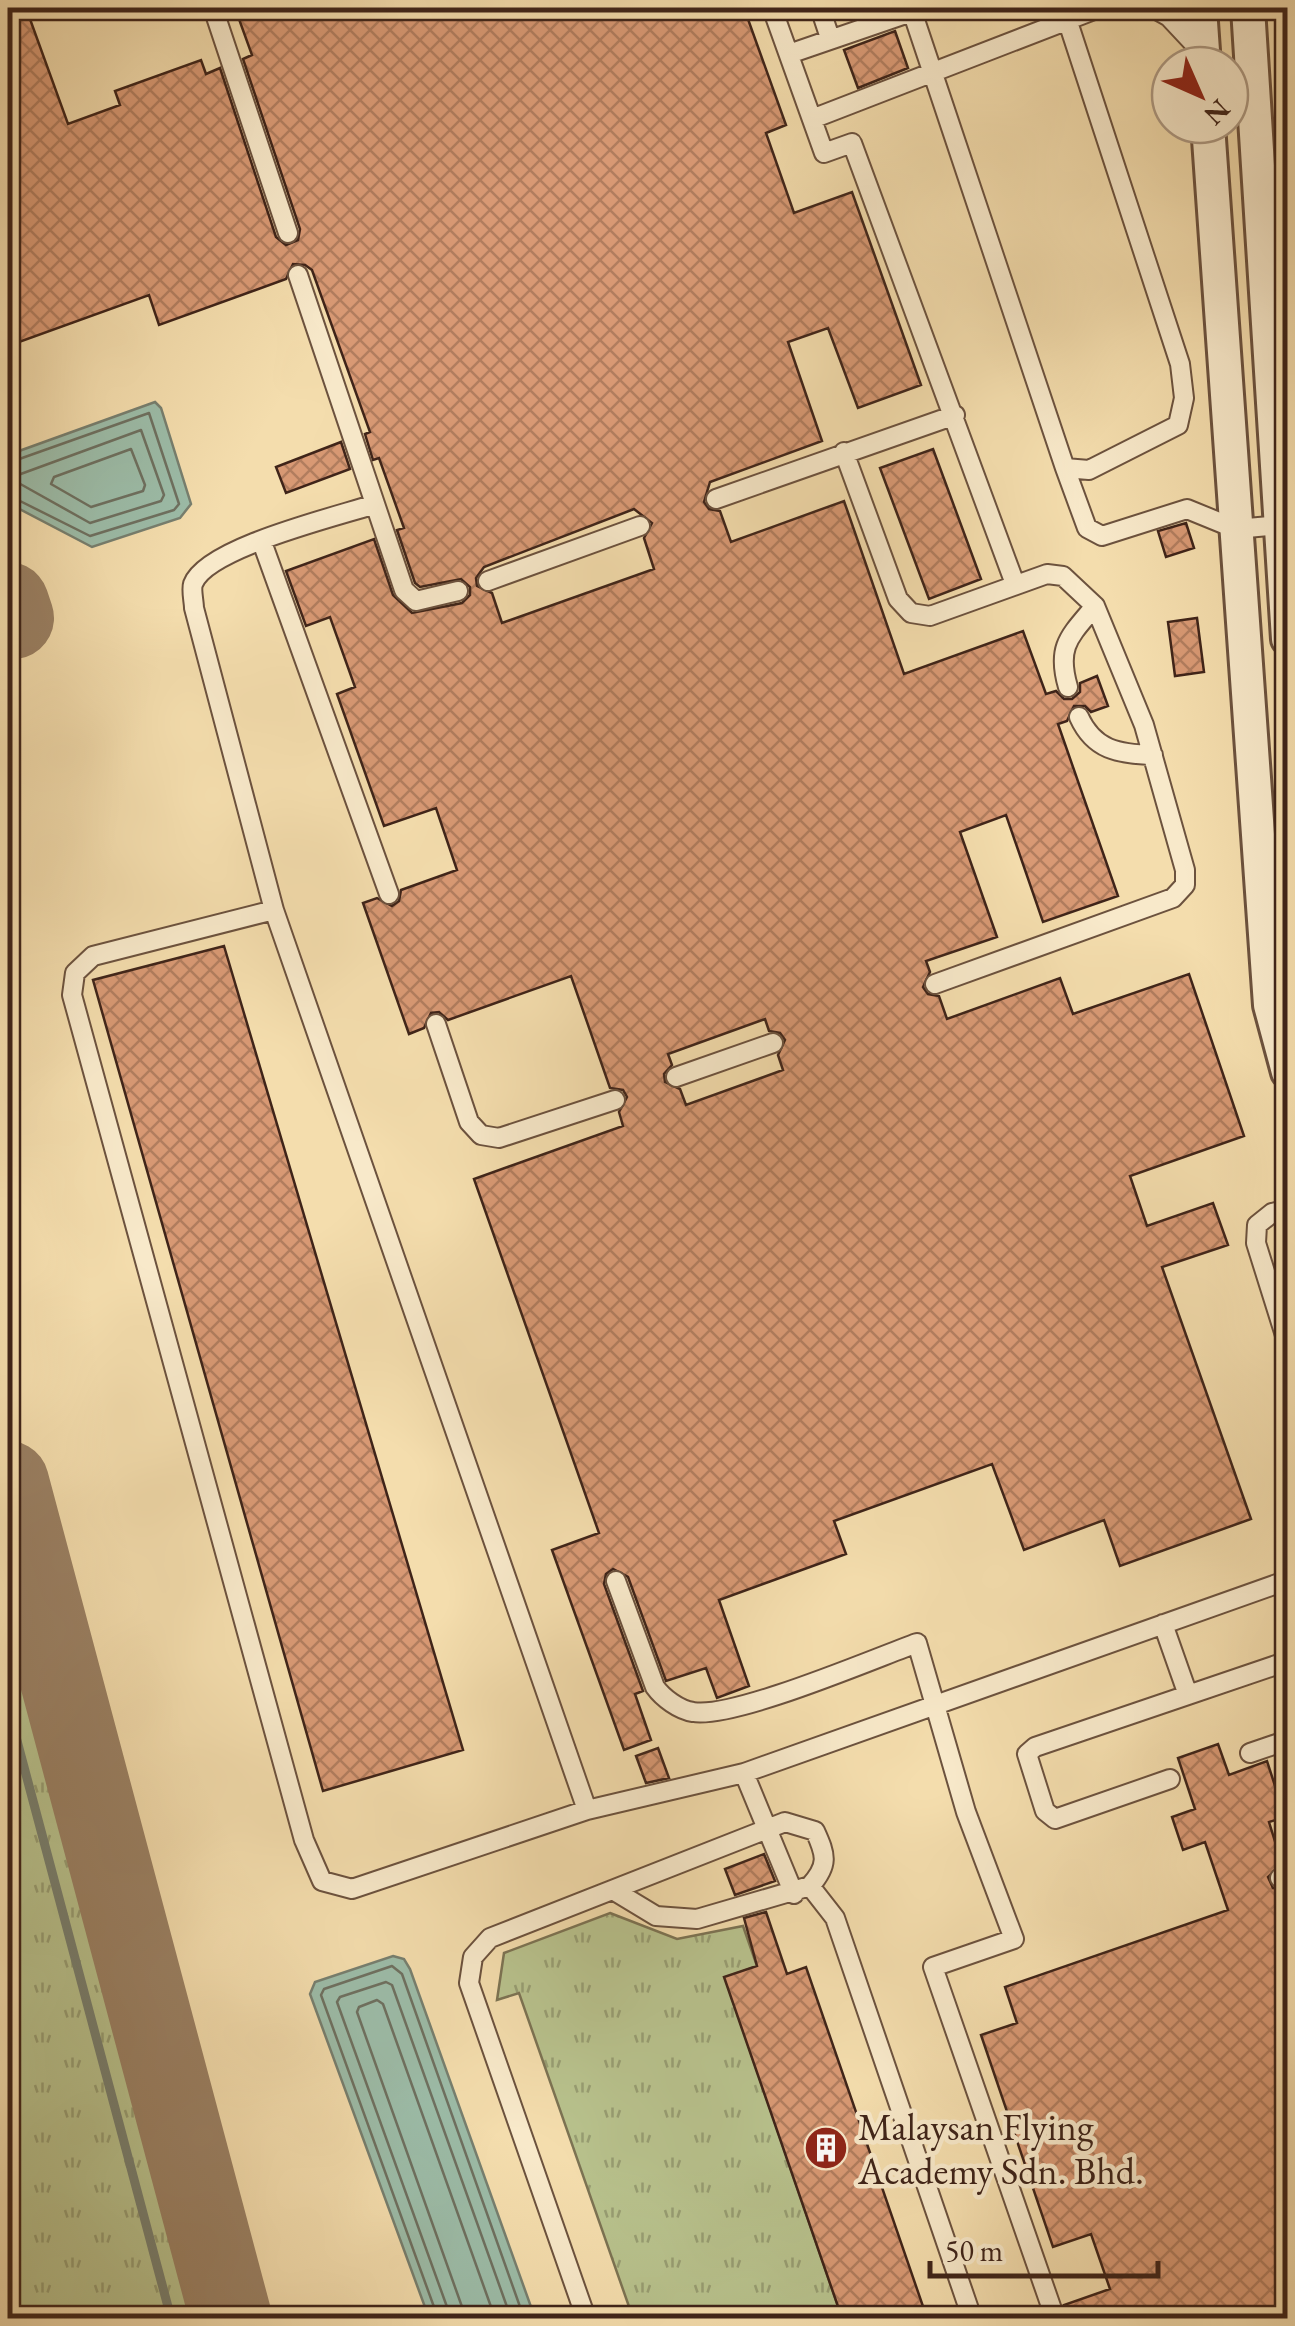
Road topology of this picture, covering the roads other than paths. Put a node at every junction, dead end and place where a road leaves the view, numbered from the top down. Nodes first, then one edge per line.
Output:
1 (213, 8) edge
2 (772, 8) edge
3 (820, 8) edge
4 (1099, 8) edge
5 (1153, 8) edge
6 (1200, 8) edge
7 (1248, 8) edge
8 (915, 9) edge
9 (1067, 18) junction
10 (830, 38) junction
11 (1193, 45) edge
12 (1203, 45) edge
13 (788, 54) junction
14 (931, 72) junction
15 (812, 119) junction
16 (1209, 145) edge
17 (288, 233) dead end
18 (298, 275) dead end
19 (955, 414) junction
20 (844, 452) junction
21 (1064, 468) junction
22 (716, 499) dead end
23 (372, 505) junction
24 (1280, 525) junction
25 (640, 526) dead end
26 (1236, 529) junction
27 (262, 542) junction
28 (488, 580) dead end
29 (1016, 584) junction
30 (458, 591) dead end
31 (1095, 606) junction
32 (1288, 639) edge
33 (1068, 687) dead end
34 (1079, 716) dead end
35 (1152, 755) junction
36 (389, 894) dead end
37 (274, 910) junction
38 (934, 984) dead end
39 (436, 1024) dead end
40 (774, 1042) dead end
41 (1288, 1072) edge
42 (676, 1078) dead end
43 (614, 1100) dead end
44 (1288, 1209) edge
45 (1288, 1345) edge
46 (1288, 1580) edge
47 (616, 1581) dead end
48 (1163, 1624) junction
49 (1288, 1660) edge
50 (1188, 1696) junction
51 (932, 1707) junction
52 (1288, 1740) edge
53 (1250, 1754) dead end
54 (744, 1773) junction
55 (1170, 1780) dead end
56 (587, 1810) junction
57 (767, 1830) junction
58 (613, 1890) junction
59 (802, 1890) junction
60 (586, 2318) edge
61 (972, 2318) edge
62 (1056, 2318) edge

1 - 17 lane
2 - 13 lane
3 - 10 lane
4 - 9 lane
5 - 11 lane
6 - 12 street
7 - 24 street
8 - 10 lane
8 - 14 lane
9 - 14 lane
9 - 21 lane
10 - 13 lane
13 - 15 lane
14 - 15 lane
14 - 21 lane
15 - 19 lane
16 - 26 street
18 - 23 lane
19 - 20 lane
19 - 29 lane
20 - 22 lane
20 - 29 lane
21 - 26 lane
23 - 27 lane
23 - 30 lane
24 - 26 lane
24 - 32 street
25 - 28 lane
26 - 41 street
27 - 36 lane
27 - 37 lane
29 - 31 lane
31 - 33 lane
31 - 35 lane
34 - 35 lane
35 - 38 lane
37 - 56 lane
37 - 56 lane
39 - 43 lane
40 - 42 lane
44 - 45 lane
46 - 48 lane
47 - 51 lane
48 - 50 lane
48 - 51 lane
49 - 50 lane
50 - 55 lane
51 - 54 lane
51 - 62 lane
52 - 53 lane
54 - 56 lane
54 - 57 lane
57 - 58 lane
57 - 59 lane
57 - 59 lane
58 - 59 lane
58 - 60 lane
59 - 61 lane

